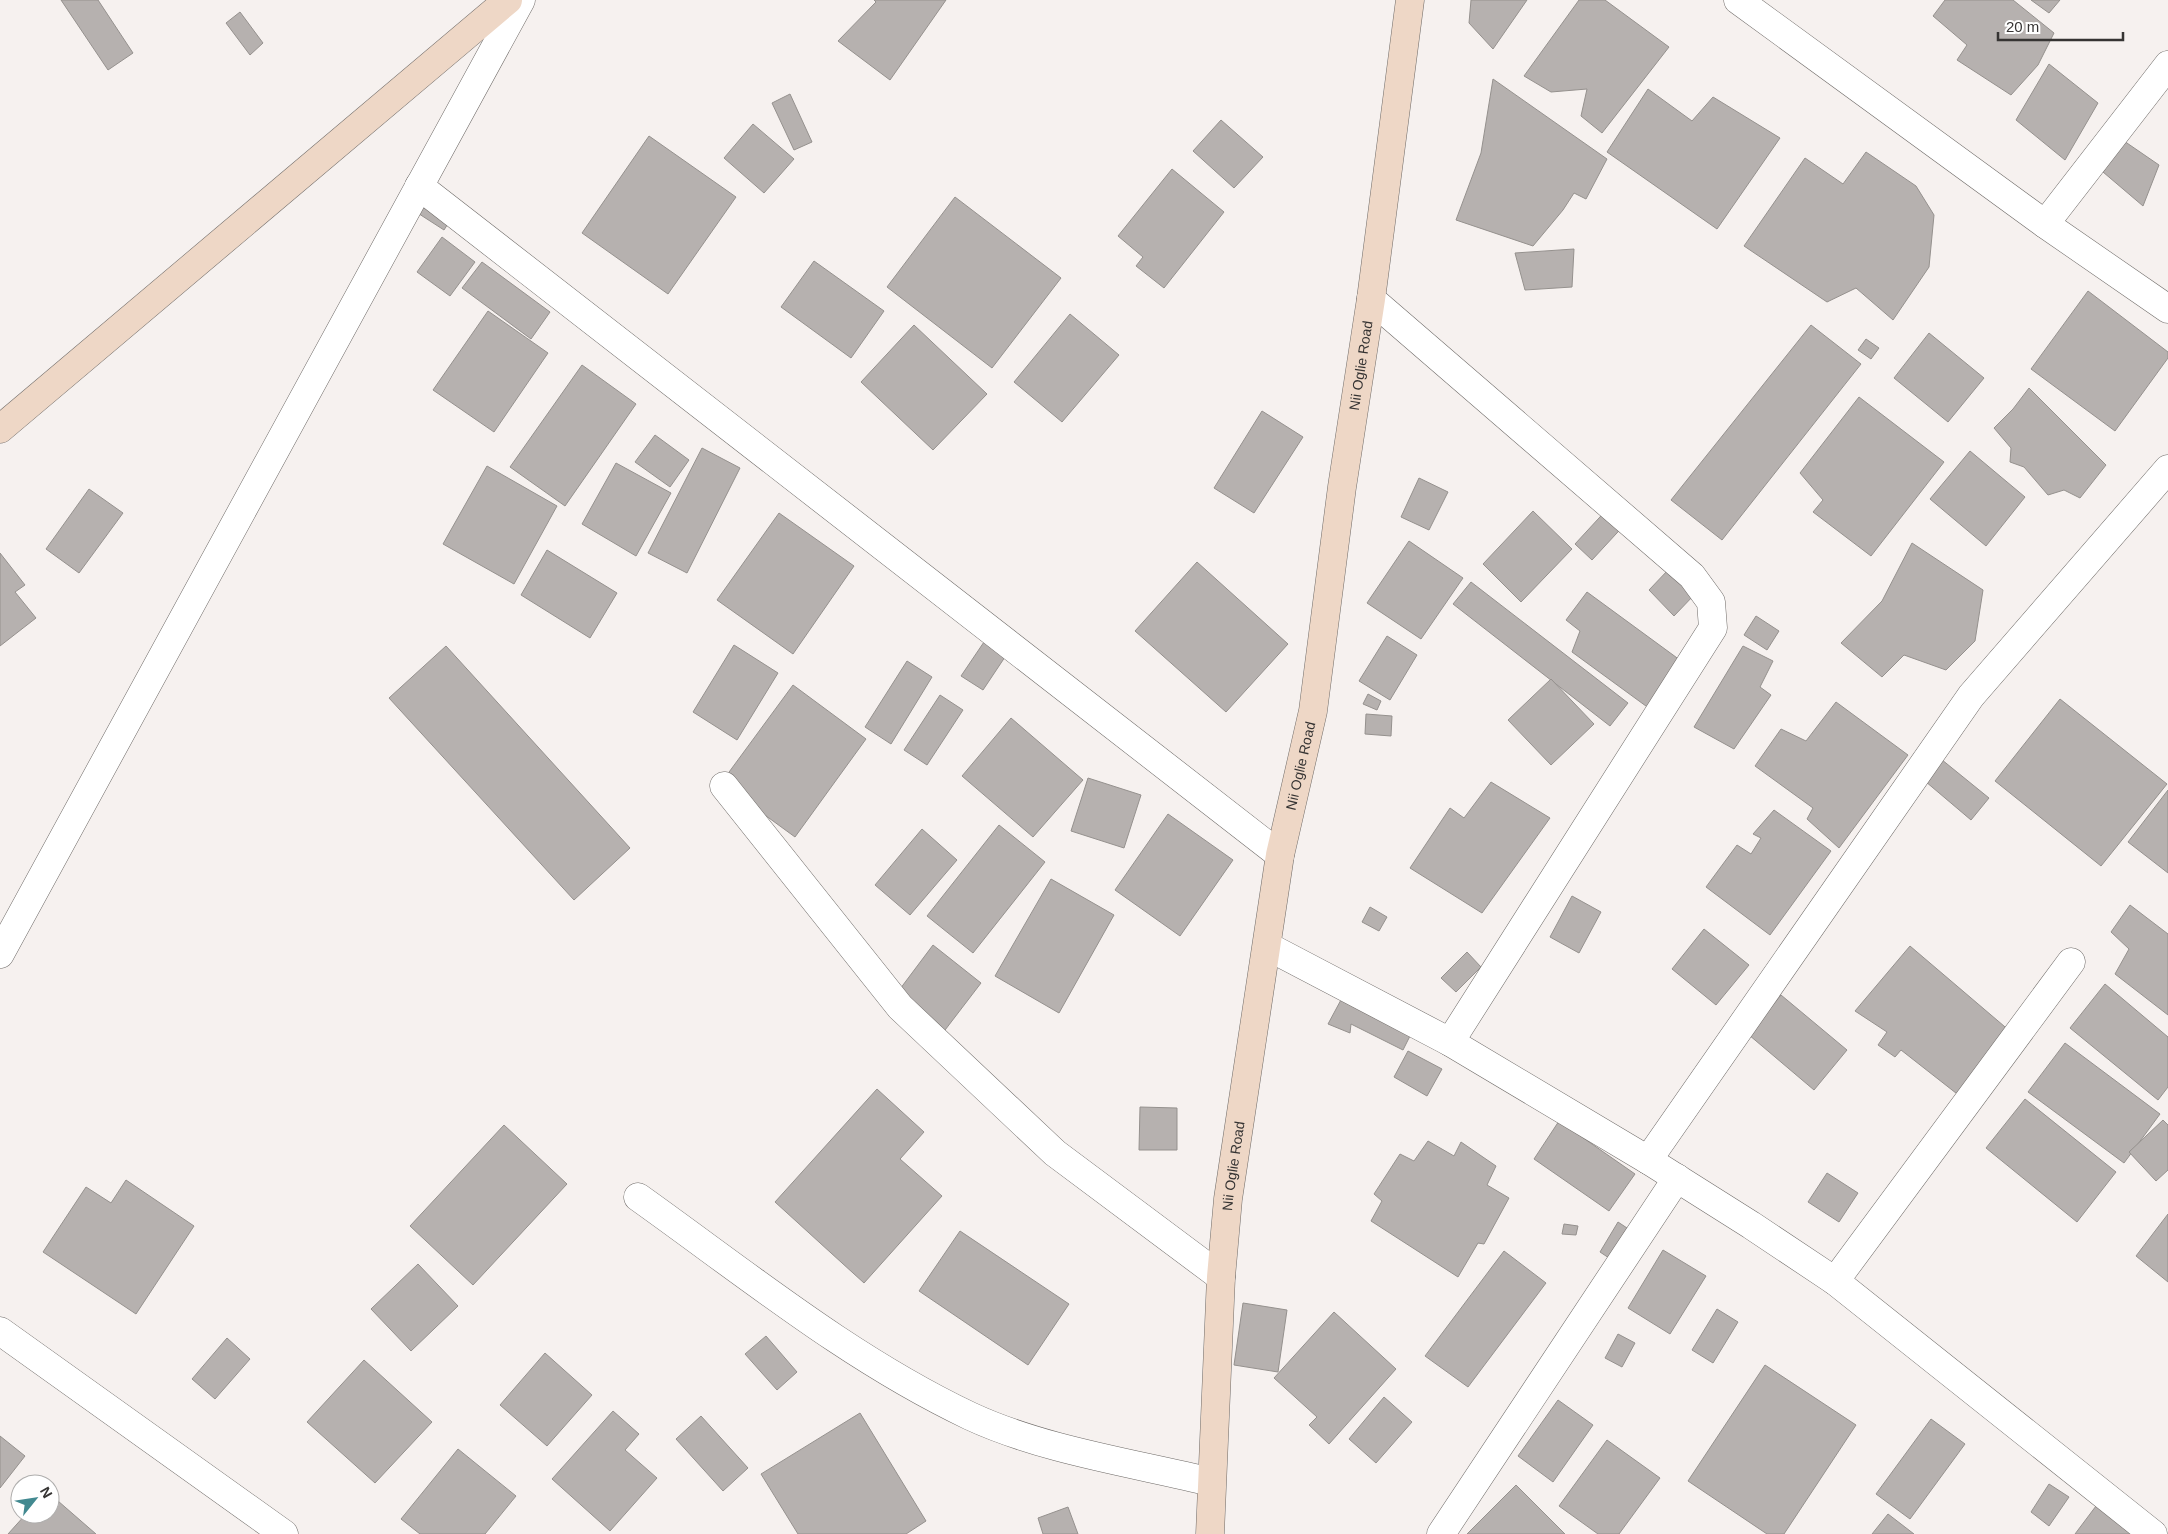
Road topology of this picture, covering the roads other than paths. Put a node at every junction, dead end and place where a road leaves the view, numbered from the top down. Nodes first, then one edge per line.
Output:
1 (508, 0) edge
2 (521, 0) edge
3 (1410, 0) edge
4 (1738, 0) edge
5 (2168, 65) edge
6 (419, 186) junction
7 (2045, 224) junction
8 (1371, 299) junction
9 (2168, 309) edge
10 (0, 430) edge
11 (2168, 469) edge
12 (724, 786) dead end
13 (1280, 855) junction
14 (1267, 946) junction
15 (0, 954) edge
16 (2071, 962) dead end
17 (1450, 1042) junction
18 (1648, 1160) junction
19 (1677, 1178) junction
20 (638, 1197) dead end
21 (1221, 1277) junction
22 (1835, 1281) junction
23 (0, 1331) edge
24 (1211, 1482) junction
25 (2168, 1522) edge
26 (284, 1534) edge
27 (1210, 1534) edge
28 (1441, 1534) edge
29 (2153, 1534) edge
30 (2159, 1534) edge

1 - 10 street
2 - 6 street
3 - 8 street, Nii Oglie Road
4 - 7 street
5 - 7 street
6 - 13 street
6 - 15 street
7 - 9 street
8 - 13 street, Nii Oglie Road
8 - 17 street
11 - 18 street
12 - 21 street
13 - 14 street, Nii Oglie Road
14 - 17 street
14 - 21 street, Nii Oglie Road
16 - 22 street
17 - 18 street
18 - 19 street
19 - 22 street
19 - 28 street
20 - 24 street
21 - 24 street, Nii Oglie Road
22 - 29 street
23 - 26 street
24 - 27 street, Nii Oglie Road
25 - 30 street

